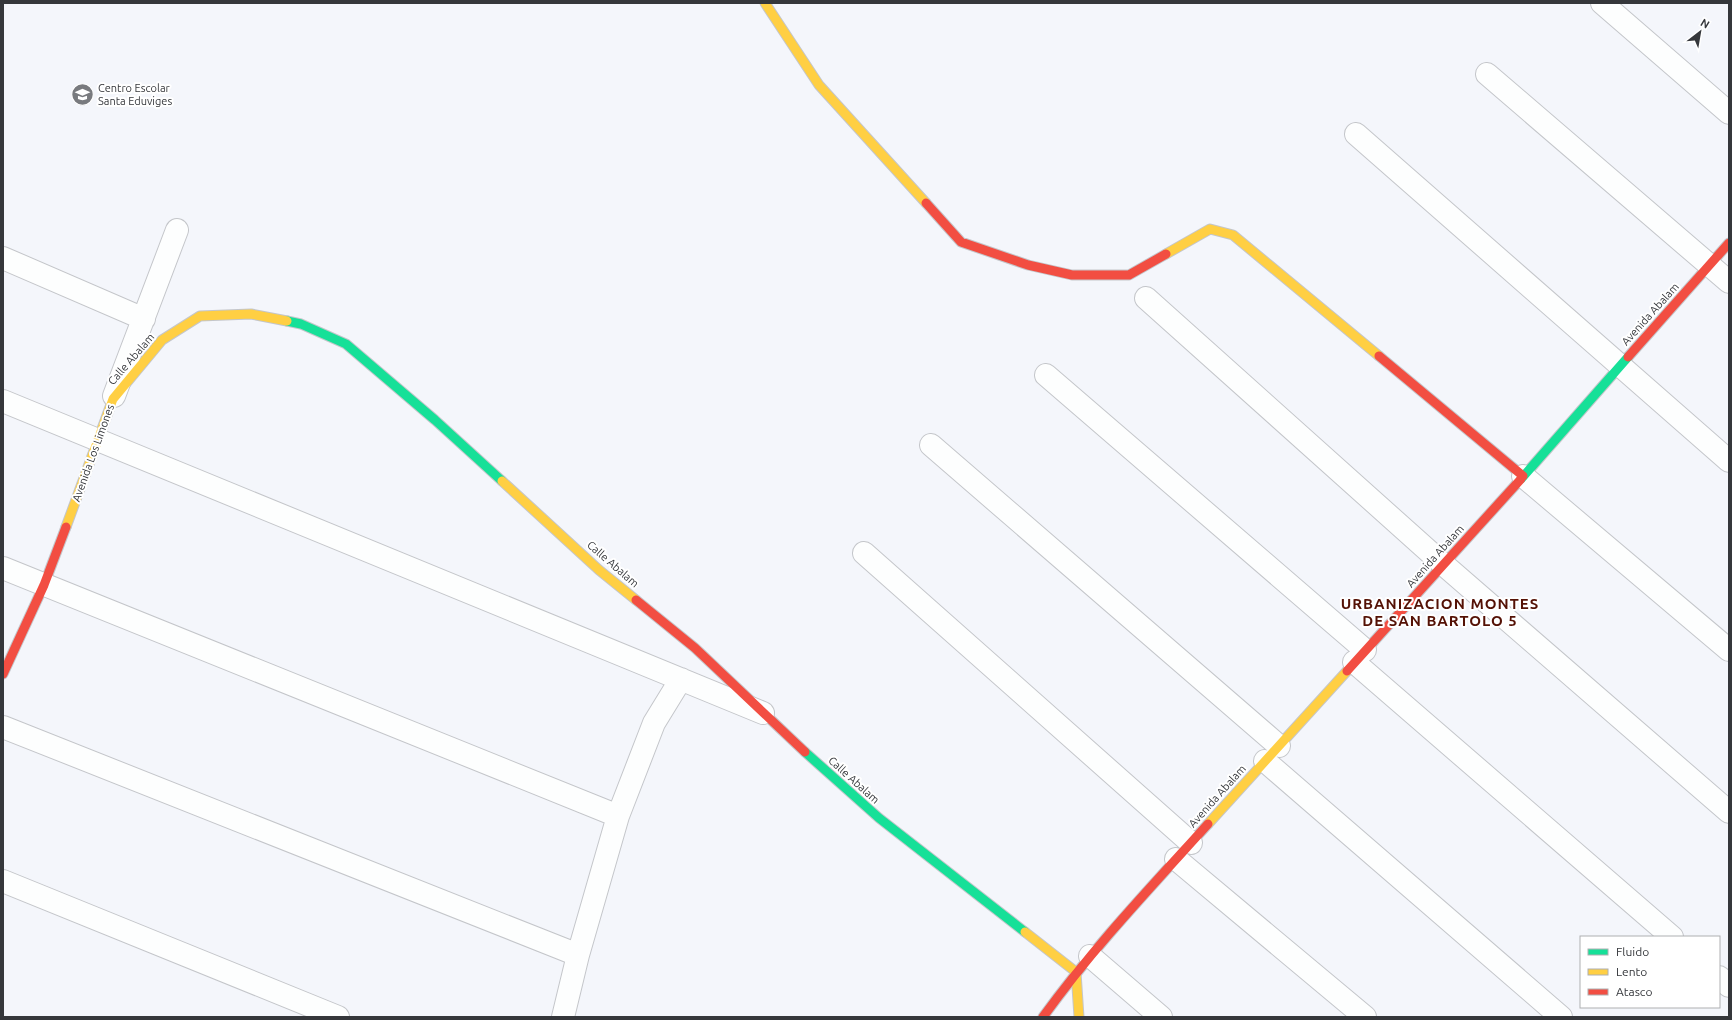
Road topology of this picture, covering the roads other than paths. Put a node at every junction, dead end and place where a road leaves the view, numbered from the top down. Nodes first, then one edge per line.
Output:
1 (765, 3) edge
2 (1602, 3) edge
3 (1487, 74) dead end
4 (1729, 113) edge
5 (1356, 134) dead end
6 (177, 230) dead end
7 (1729, 243) edge
8 (3, 258) edge
9 (1710, 265) junction
10 (1729, 282) edge
11 (1146, 298) dead end
12 (144, 318) junction
13 (1621, 366) junction
14 (1046, 375) dead end
15 (113, 399) junction
16 (3, 401) edge
17 (99, 439) junction
18 (931, 445) dead end
19 (1729, 461) edge
20 (1523, 476) junction
21 (864, 553) dead end
22 (1443, 564) junction
23 (3, 568) edge
24 (44, 585) junction
25 (1729, 650) edge
26 (1360, 656) junction
27 (3, 674) edge
28 (681, 679) junction
29 (763, 713) junction
30 (3, 727) edge
31 (1272, 753) junction
32 (1729, 812) edge
33 (618, 816) junction
34 (1191, 843) junction
35 (1176, 859) junction
36 (3, 881) edge
37 (1671, 936) edge
38 (578, 955) junction
39 (1083, 964) junction
40 (1720, 978) edge
41 (1729, 986) edge
42 (338, 1017) edge
43 (563, 1017) edge
44 (1043, 1017) edge
45 (1079, 1017) edge
46 (1161, 1017) edge
47 (1365, 1017) edge
48 (1561, 1017) edge

1 - 20 street
2 - 4 street
3 - 9 street
5 - 13 street
6 - 12 street, Avenida Los Limones
7 - 9 street, Avenida Abalam
8 - 12 street
9 - 10 street
9 - 13 street, Avenida Abalam
11 - 22 street
12 - 15 street, Avenida Los Limones
13 - 19 street
13 - 20 street, Avenida Abalam
14 - 26 street
15 - 17 street, Avenida Los Limones
15 - 29 street, Calle Abalam
16 - 17 street
17 - 24 street, Avenida Los Limones
17 - 28 street
18 - 31 street
20 - 22 street, Avenida Abalam
20 - 25 street
21 - 34 street
22 - 26 street, Avenida Abalam
22 - 32 street
23 - 24 street
24 - 27 street, Avenida Los Limones
24 - 33 street
26 - 31 street, Avenida Abalam
26 - 37 street
28 - 29 street
28 - 33 street
29 - 39 street, Calle Abalam
30 - 38 street
31 - 34 street, Avenida Abalam
31 - 48 street
33 - 38 street
34 - 35 street, Avenida Abalam
35 - 39 street, Avenida Abalam
35 - 47 street
36 - 42 street
38 - 43 street
39 - 44 street, Avenida Abalam
39 - 45 street
39 - 46 street
40 - 41 street

